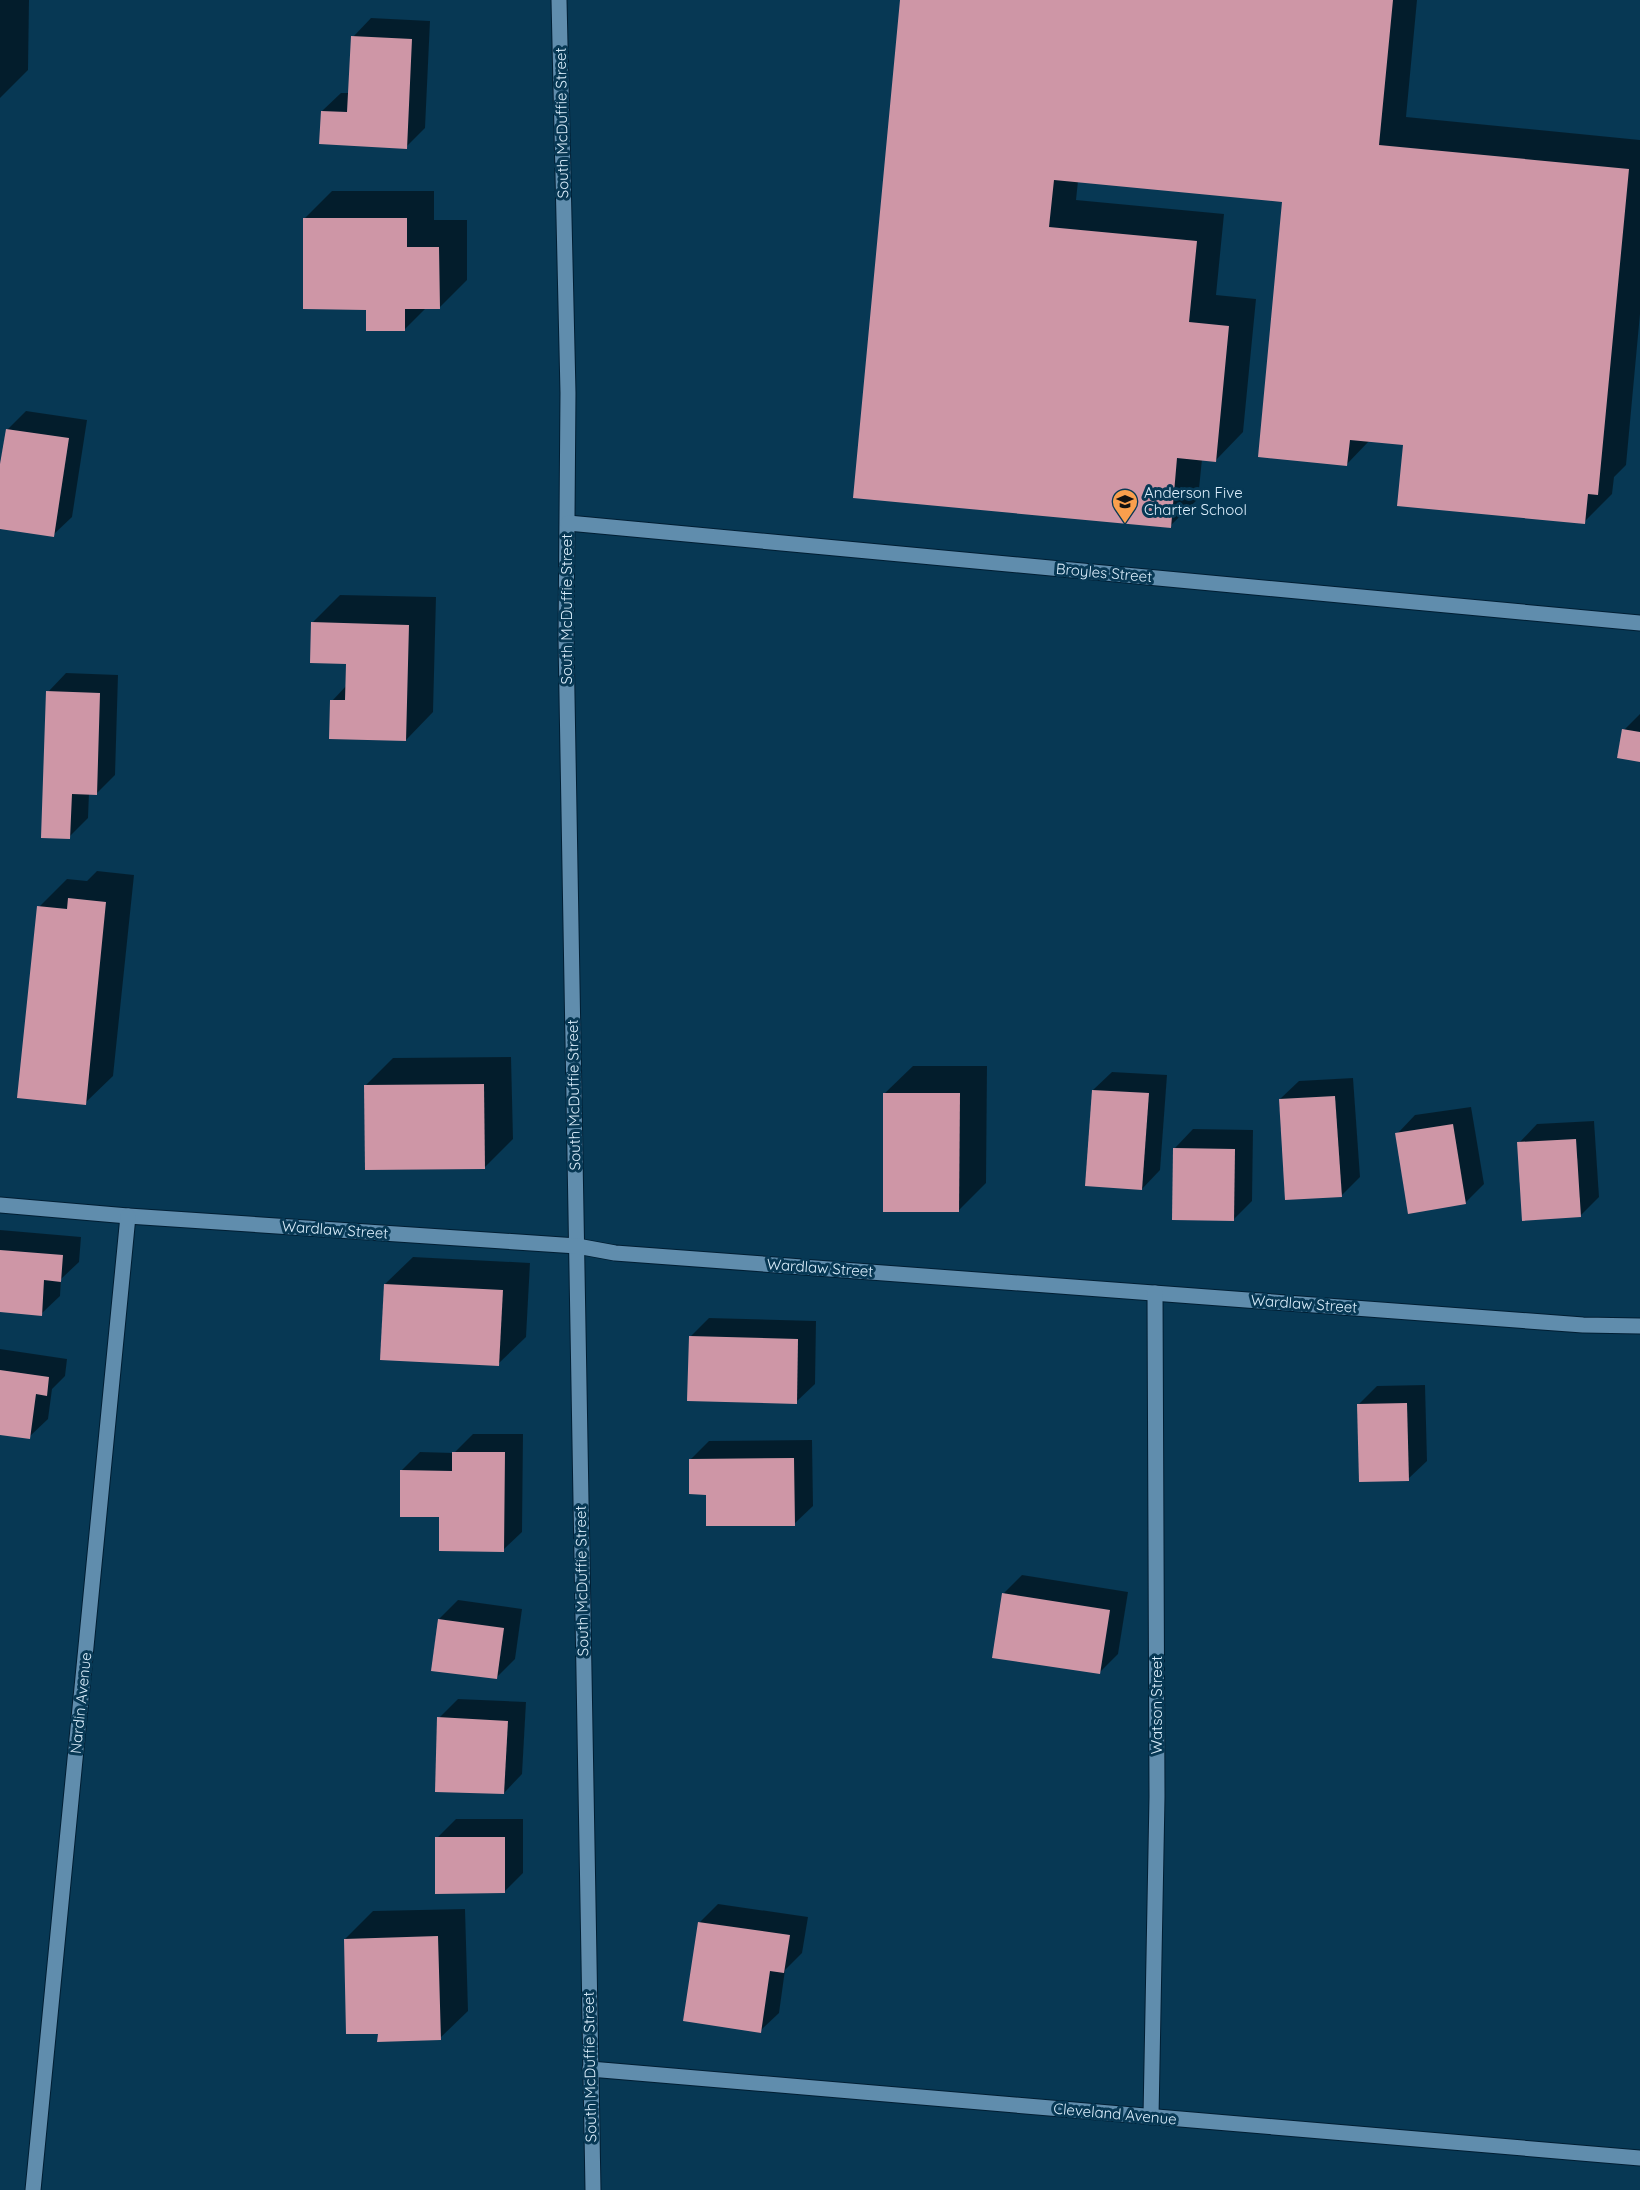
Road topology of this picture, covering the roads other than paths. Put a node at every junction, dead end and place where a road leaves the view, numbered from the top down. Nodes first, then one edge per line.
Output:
1 (559, 0) edge
2 (568, 524) junction
3 (1640, 623) edge
4 (0, 1205) edge
5 (129, 1216) junction
6 (577, 1246) junction
7 (1155, 1293) junction
8 (1640, 1326) edge
9 (590, 2069) junction
10 (1151, 2117) junction
11 (1640, 2158) edge
12 (33, 2190) edge
13 (593, 2190) edge

1 - 2 street, South McDuffie Street
2 - 3 street, Broyles Street
2 - 6 street, South McDuffie Street
4 - 5 street, Wardlaw Street
5 - 6 street, Wardlaw Street
5 - 12 street, Nardin Avenue
6 - 7 street, Wardlaw Street
6 - 9 street, South McDuffie Street
7 - 8 street, Wardlaw Street
7 - 10 street, Watson Street
9 - 10 street, Cleveland Avenue
9 - 13 street, South McDuffie Street
10 - 11 street, Cleveland Avenue

